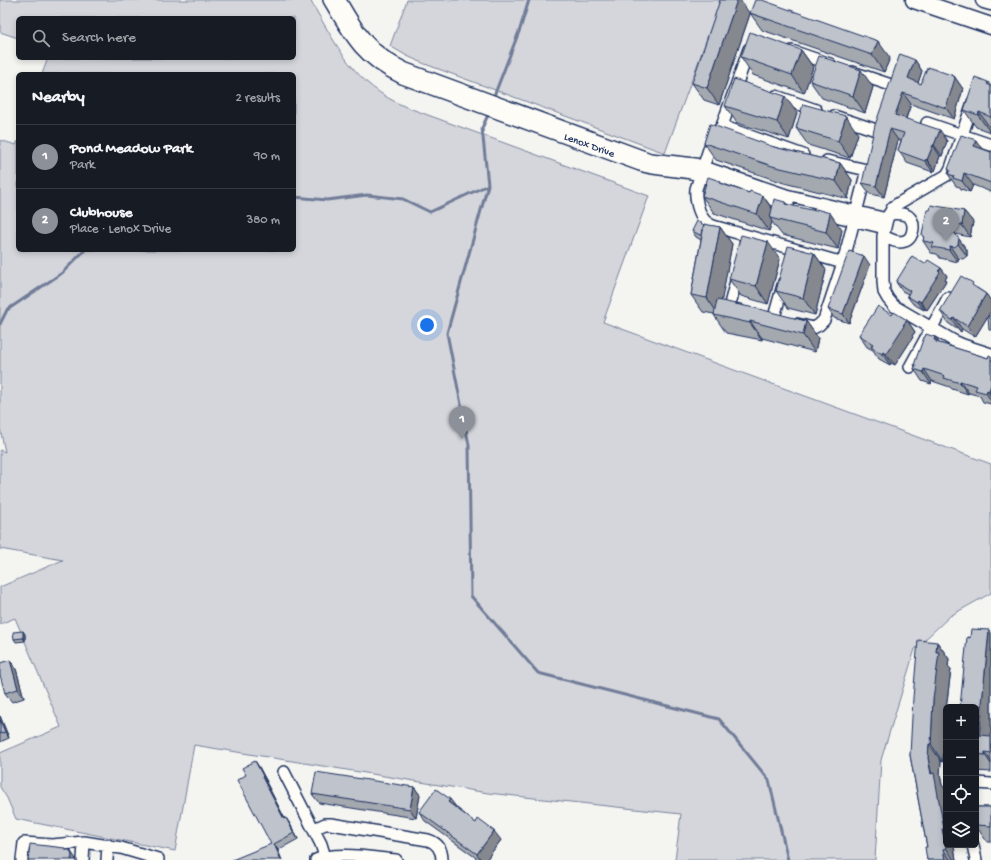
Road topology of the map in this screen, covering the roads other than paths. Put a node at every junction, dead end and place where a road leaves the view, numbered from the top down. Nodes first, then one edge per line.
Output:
1 (329, 0) edge
2 (340, 0) edge
3 (914, 0) edge
4 (984, 0) edge
5 (991, 2) edge
6 (345, 18) junction
7 (991, 26) edge
8 (753, 38) edge
9 (782, 48) edge
10 (896, 72) edge
11 (766, 93) edge
12 (974, 99) edge
13 (926, 123) dead end
14 (722, 126) junction
15 (962, 135) junction
16 (873, 143) edge
17 (991, 145) edge
18 (870, 157) edge
19 (866, 170) junction
20 (701, 171) junction
21 (855, 216) junction
22 (886, 224) junction
23 (843, 263) junction
24 (740, 265) edge
25 (787, 272) edge
26 (954, 289) edge
27 (752, 312) edge
28 (931, 328) junction
29 (991, 354) edge
30 (910, 367) dead end
31 (284, 772) dead end
32 (979, 783) edge
33 (991, 784) edge
34 (314, 829) junction
35 (84, 842) junction
36 (108, 845) junction
37 (973, 848) edge
38 (132, 855) edge
39 (320, 858) edge
40 (22, 860) edge
41 (83, 860) edge
42 (107, 860) edge
43 (158, 860) edge
44 (396, 860) edge
45 (442, 860) edge
46 (976, 860) edge

1 - 6 street, Lenox Drive
2 - 6 street, Lenox Drive
3 - 7 highway
4 - 5 highway
6 - 20 street, Lenox Drive
8 - 14 street
9 - 10 street
11 - 16 street
12 - 15 street
13 - 15 street
14 - 19 street
14 - 20 street
15 - 17 street
15 - 22 street
18 - 19 street
19 - 21 street
20 - 21 street, Lenox Drive
20 - 23 street
21 - 22 street, Lenox Drive
21 - 23 street
22 - 28 street
23 - 25 street
24 - 27 street
26 - 28 street
28 - 29 street
28 - 30 street
31 - 34 street
32 - 33 street
34 - 39 street
34 - 45 street
35 - 36 street
35 - 40 street
35 - 41 street
36 - 38 street
36 - 42 street
37 - 46 street
38 - 43 street
39 - 44 street

